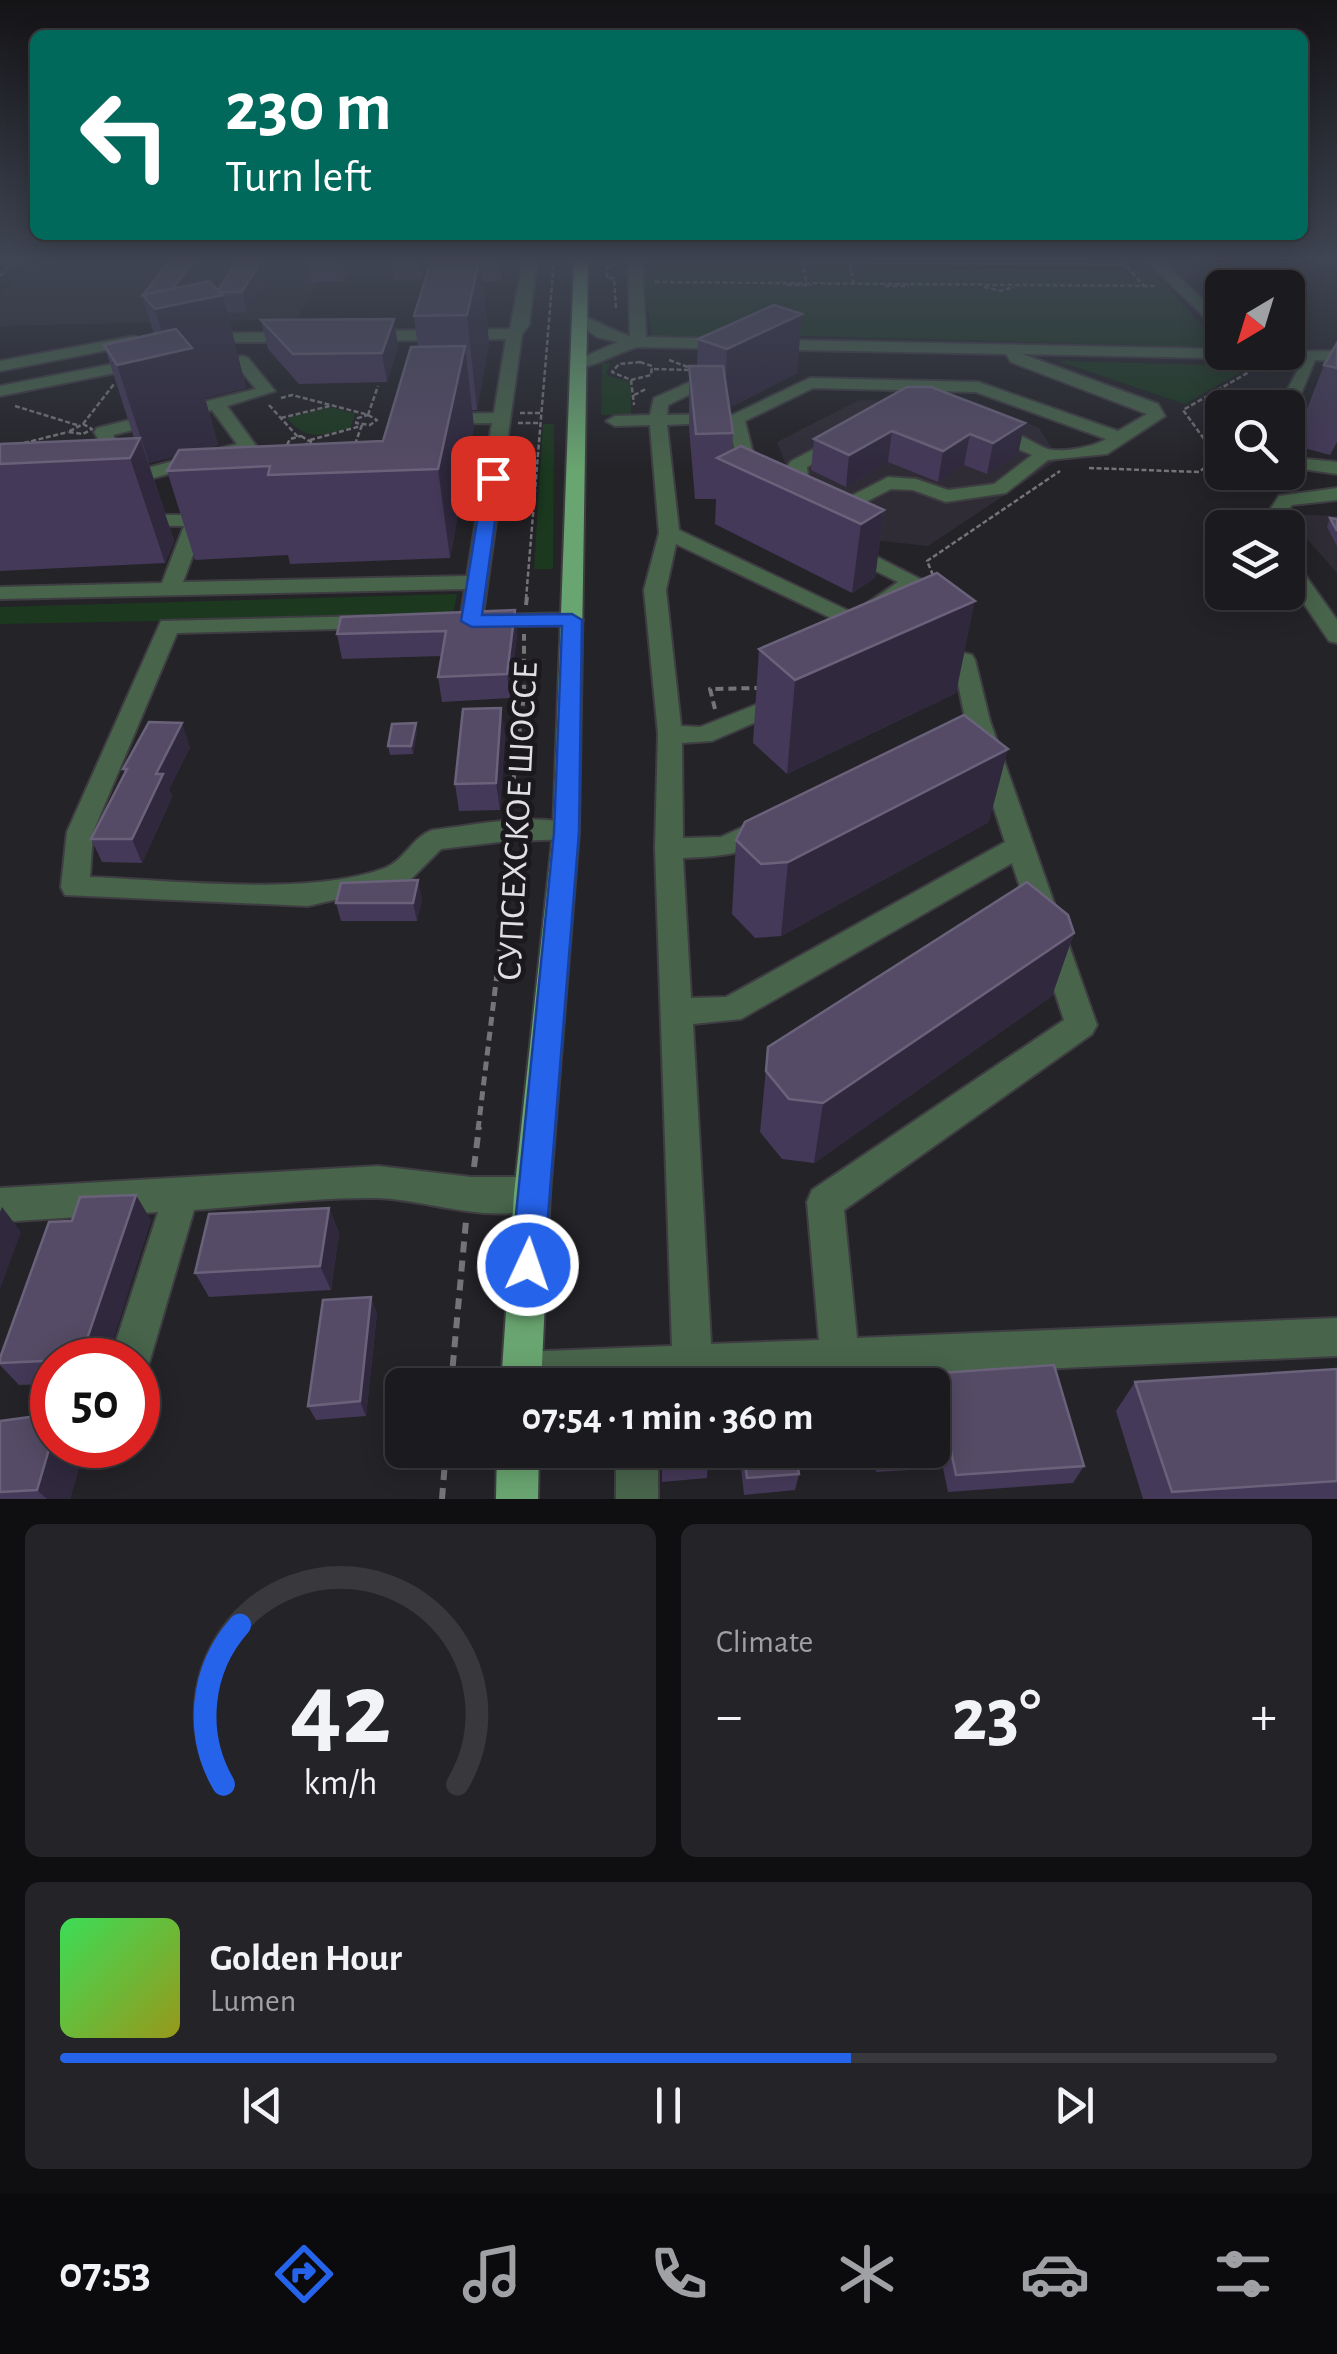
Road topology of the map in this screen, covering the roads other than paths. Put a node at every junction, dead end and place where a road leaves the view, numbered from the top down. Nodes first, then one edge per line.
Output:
1 (516, 331) edge
2 (579, 331) edge
3 (598, 331) edge
4 (638, 331) edge
5 (514, 334) junction
6 (418, 335) junction
7 (319, 337) edge
8 (339, 337) edge
9 (638, 342) junction
10 (187, 346) edge
11 (796, 346) junction
12 (1012, 349) junction
13 (152, 351) junction
14 (1205, 352) edge
15 (1337, 356) edge
16 (1305, 359) joint
17 (410, 363) edge
18 (578, 365) junction
19 (0, 366) edge
20 (1337, 370) edge
21 (187, 374) edge
22 (810, 382) junction
23 (2, 397) edge
24 (216, 404) junction
25 (502, 418) junction
26 (426, 419) edge
27 (736, 419) junction
28 (635, 420) junction
29 (864, 427) edge
30 (980, 427) edge
31 (1120, 438) junction
32 (98, 440) junction
33 (1042, 455) junction
34 (1305, 467) edge
35 (1337, 468) edge
36 (753, 488) edge
37 (1337, 494) edge
38 (848, 504) junction
39 (1280, 510) edge
40 (235, 518) edge
41 (196, 519) junction
42 (120, 522) edge
43 (669, 533) junction
44 (477, 582) junction
45 (170, 589) junction
46 (1305, 590) edge
47 (0, 593) edge
48 (572, 620) junction
49 (396, 622) edge
50 (1337, 636) edge
51 (912, 648) edge
52 (807, 692) edge
53 (978, 721) junction
54 (670, 734) junction
55 (928, 746) edge
56 (792, 814) edge
57 (566, 832) junction
58 (1021, 846) junction
59 (669, 848) junction
60 (677, 1011) junction
61 (181, 1194) junction
62 (532, 1194) junction
63 (62, 1201) junction
64 (0, 1205) edge
65 (48, 1238) edge
66 (1337, 1337) edge
67 (137, 1338) edge
68 (840, 1358) junction
69 (692, 1364) junction
70 (522, 1368) edge
71 (672, 1368) edge
72 (517, 1468) edge
73 (637, 1468) edge
74 (516, 1499) edge
75 (637, 1499) edge

1 - 5 street
2 - 18 main road, СУПСЕХСКОЕ ШОССЕ
3 - 9 street
4 - 9 street
5 - 6 street
5 - 25 street
6 - 8 street
6 - 17 street
7 - 10 street
9 - 11 street
9 - 18 street
11 - 12 street
11 - 22 street
11 - 28 street
12 - 14 street
12 - 31 street
13 - 19 street
13 - 23 street
13 - 32 street
15 - 16 street
16 - 20 street
18 - 48 main road, СУПСЕХСКОЕ ШОССЕ
21 - 24 street
22 - 27 street
22 - 31 street
24 - 32 street
24 - 32 street
25 - 26 street
25 - 44 street
27 - 28 street
27 - 36 street
28 - 43 street
29 - 38 street
30 - 33 street
31 - 33 street
33 - 38 street
34 - 35 street
37 - 39 street
38 - 43 street
40 - 41 street
41 - 42 street
41 - 45 street
43 - 54 street
44 - 45 street
44 - 48 street
45 - 47 street
46 - 50 street
48 - 57 main road, СУПСЕХСКОЕ ШОССЕ
49 - 57 street
51 - 53 street
52 - 54 street
53 - 55 street
53 - 58 street
54 - 59 street
56 - 59 street
57 - 62 main road, СУПСЕХСКОЕ ШОССЕ
58 - 60 street
58 - 68 street
59 - 60 street
60 - 69 street
61 - 62 street
61 - 63 street
61 - 67 street
62 - 70 main road, СУПСЕХСКОЕ ШОССЕ
63 - 64 street
63 - 65 street
66 - 68 street
68 - 69 street
69 - 71 street
72 - 74 main road
73 - 75 street

